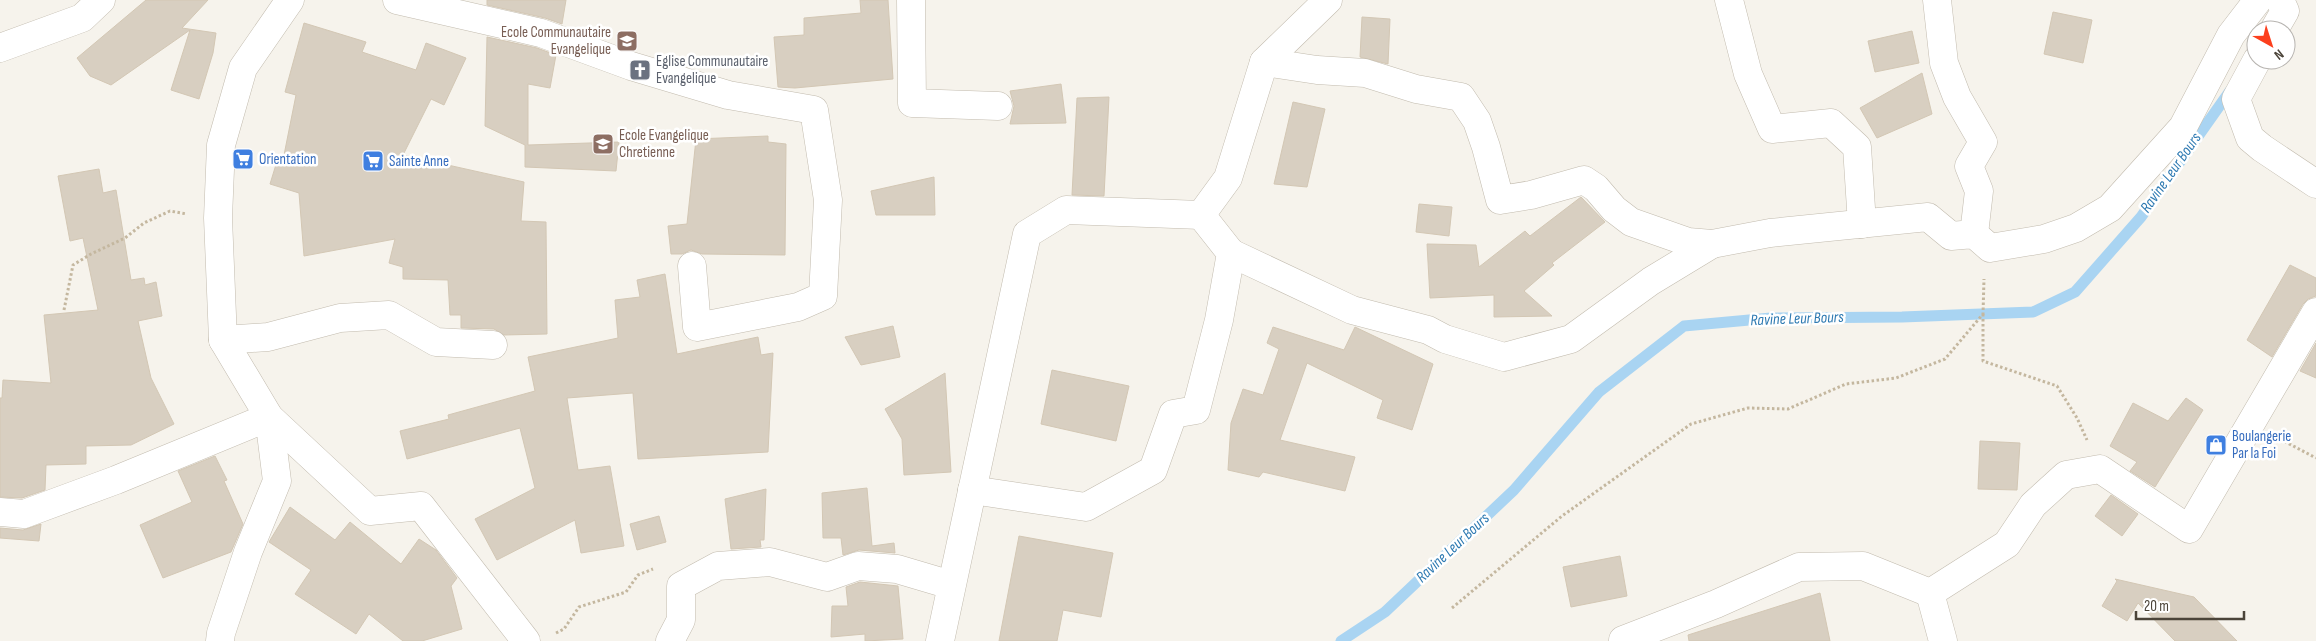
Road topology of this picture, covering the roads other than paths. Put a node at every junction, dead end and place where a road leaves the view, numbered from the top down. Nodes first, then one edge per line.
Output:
1 (101, 0) edge
2 (290, 0) edge
3 (397, 0) edge
4 (912, 0) edge
5 (1328, 0) edge
6 (1729, 0) edge
7 (1937, 0) edge
8 (2258, 0) edge
9 (2280, 0) edge
10 (2280, 20) edge
11 (0, 48) edge
12 (1264, 62) junction
13 (2252, 70) edge
14 (998, 106) dead end
15 (2316, 184) edge
16 (1202, 215) junction
17 (1862, 224) junction
18 (1982, 241) junction
19 (1712, 244) junction
20 (1231, 252) junction
21 (692, 266) dead end
22 (2316, 312) edge
23 (222, 340) junction
24 (493, 345) dead end
25 (270, 417) junction
26 (972, 490) junction
27 (0, 512) edge
28 (951, 585) junction
29 (1930, 593) junction
30 (537, 639) edge
31 (1624, 640) edge
32 (220, 641) edge
33 (670, 641) edge
34 (940, 641) edge
35 (1943, 641) edge

1 - 11 street
2 - 23 street
3 - 21 street
4 - 14 street
5 - 12 street
6 - 17 street
7 - 18 street
8 - 18 street
9 - 10 street
12 - 16 street
12 - 19 street
13 - 15 street
16 - 20 street
16 - 26 street
17 - 18 street
17 - 19 street
19 - 20 street
20 - 26 street
22 - 29 street
23 - 24 street
23 - 25 street
25 - 27 street
25 - 30 street
25 - 32 street
26 - 28 street
28 - 33 street
28 - 34 street
29 - 31 street
29 - 35 street

